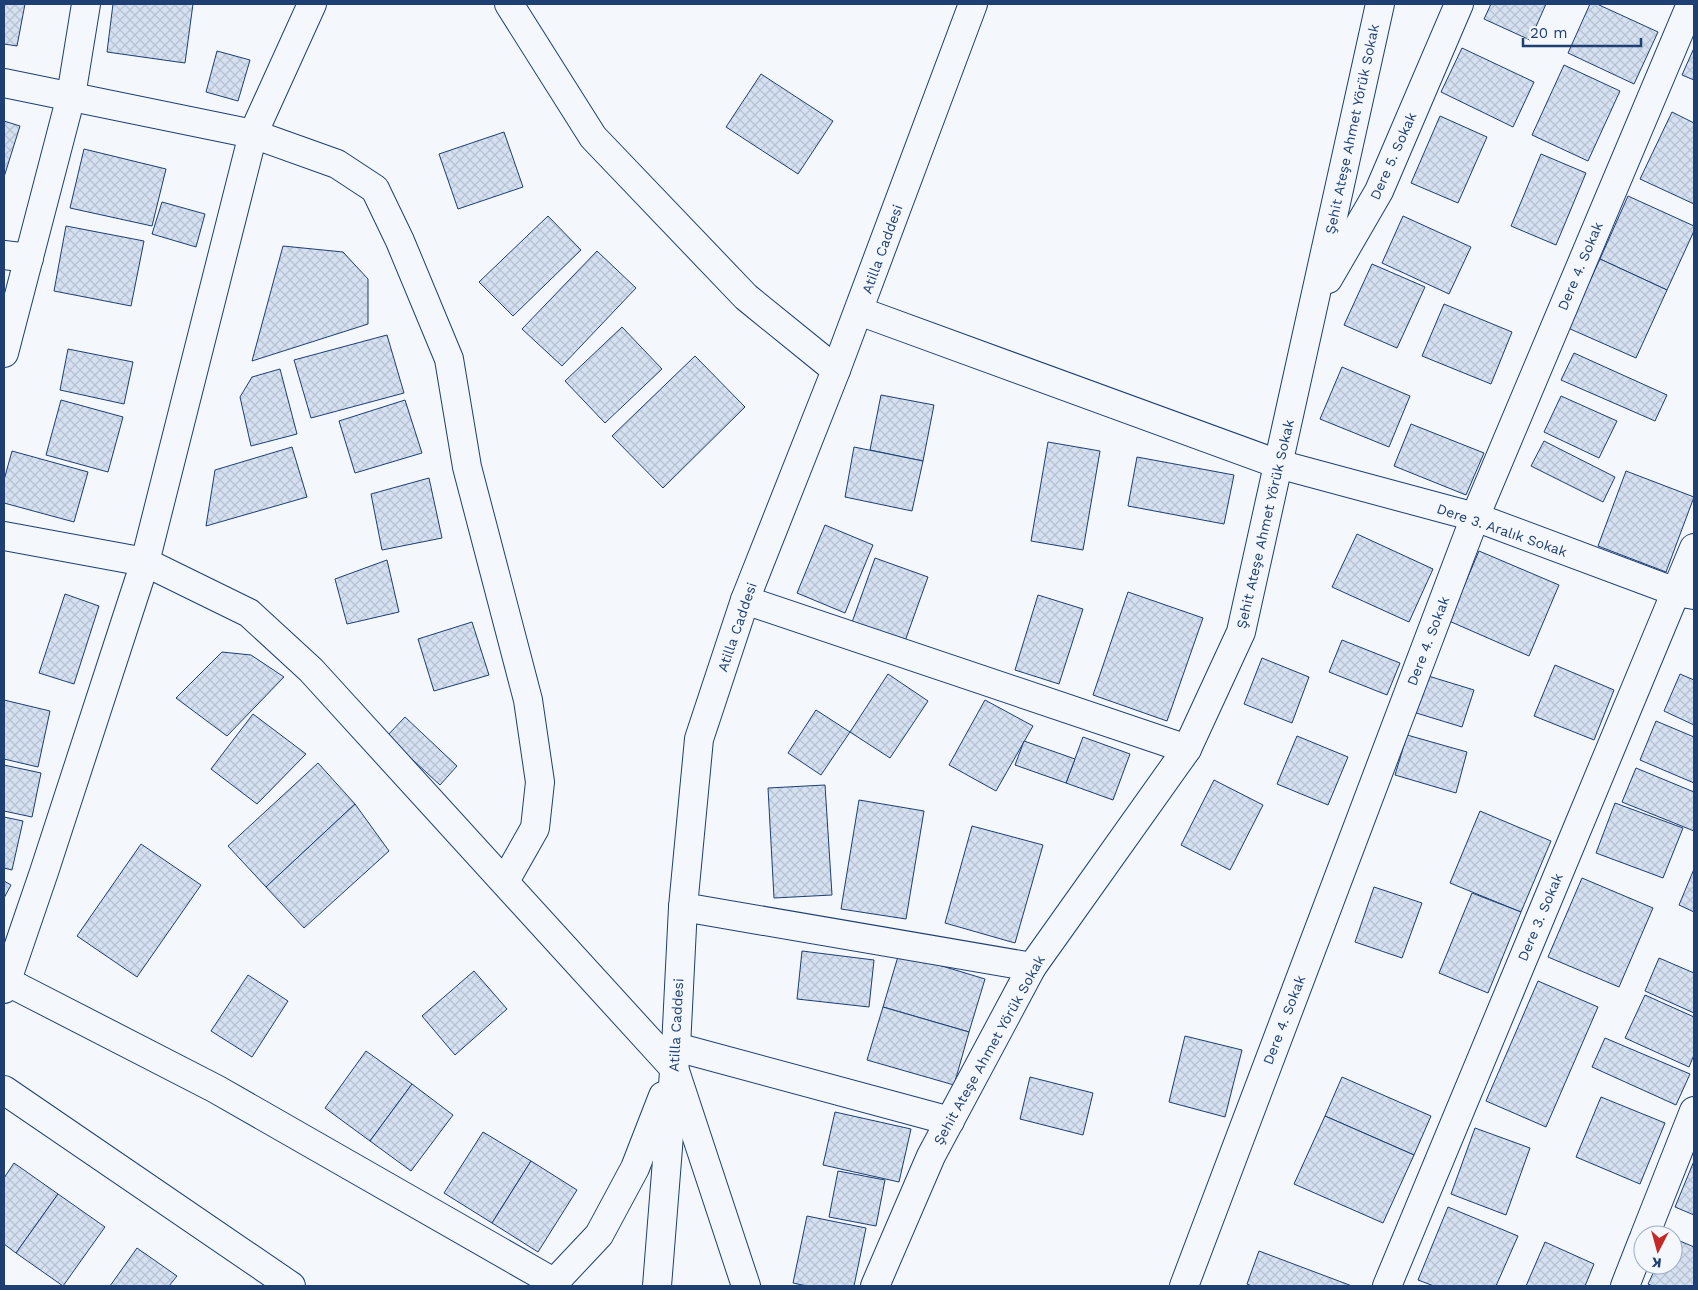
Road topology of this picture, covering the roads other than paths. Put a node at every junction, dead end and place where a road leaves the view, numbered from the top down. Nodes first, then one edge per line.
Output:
1 (86, 4) edge
2 (312, 4) edge
3 (509, 4) edge
4 (972, 4) edge
5 (1380, 4) edge
6 (1459, 4) edge
7 (1691, 4) edge
8 (4, 83) edge
9 (71, 96) junction
10 (253, 134) junction
11 (16, 256) edge
12 (1314, 302) junction
13 (858, 311) junction
14 (4, 354) edge
15 (836, 370) junction
16 (1278, 464) junction
17 (1475, 517) junction
18 (4, 536) edge
19 (1694, 548) edge
20 (145, 562) junction
21 (1685, 593) edge
22 (745, 600) junction
23 (1187, 749) junction
24 (505, 881) junction
25 (683, 907) junction
26 (1032, 967) junction
27 (5, 985) edge
28 (675, 1058) junction
29 (4, 1090) edge
30 (1694, 1111) edge
31 (950, 1121) junction
32 (1649, 1225) edge
33 (1633, 1266) edge
34 (553, 1284) edge
35 (291, 1286) edge
36 (657, 1286) edge
37 (746, 1286) edge
38 (875, 1286) edge
39 (1184, 1286) edge
40 (1387, 1286) edge
41 (1625, 1286) edge

1 - 9 street
2 - 10 street
3 - 15 street
4 - 13 street, Atilla Caddesi
5 - 12 street, Şehit Ateşe Ahmet Yörük Sokak
6 - 12 street, Dere 5. Sokak
7 - 17 street, Dere 4. Sokak
8 - 9 street
9 - 10 street
9 - 11 street
10 - 20 street
10 - 24 street
11 - 14 street
12 - 16 street, Şehit Ateşe Ahmet Yörük Sokak
13 - 15 street, Atilla Caddesi
13 - 16 street, Dere 3. Aralık Sokak
15 - 22 street, Atilla Caddesi
16 - 17 street, Dere 3. Aralık Sokak
16 - 23 street, Şehit Ateşe Ahmet Yörük Sokak
17 - 21 street, Dere 3. Aralık Sokak
17 - 39 street, Dere 4. Sokak
18 - 20 street
19 - 21 street, Dere 3. Sokak
20 - 24 street
20 - 27 street
21 - 40 street, Dere 3. Sokak
22 - 23 street
22 - 25 street, Atilla Caddesi
23 - 26 street, Şehit Ateşe Ahmet Yörük Sokak
24 - 28 street
25 - 26 street
25 - 28 street, Atilla Caddesi
26 - 31 street, Şehit Ateşe Ahmet Yörük Sokak
27 - 34 street
28 - 31 street
28 - 34 street
28 - 36 street, Atilla Caddesi
28 - 37 street
29 - 35 street
30 - 32 street
31 - 38 street, Şehit Ateşe Ahmet Yörük Sokak
33 - 41 street

